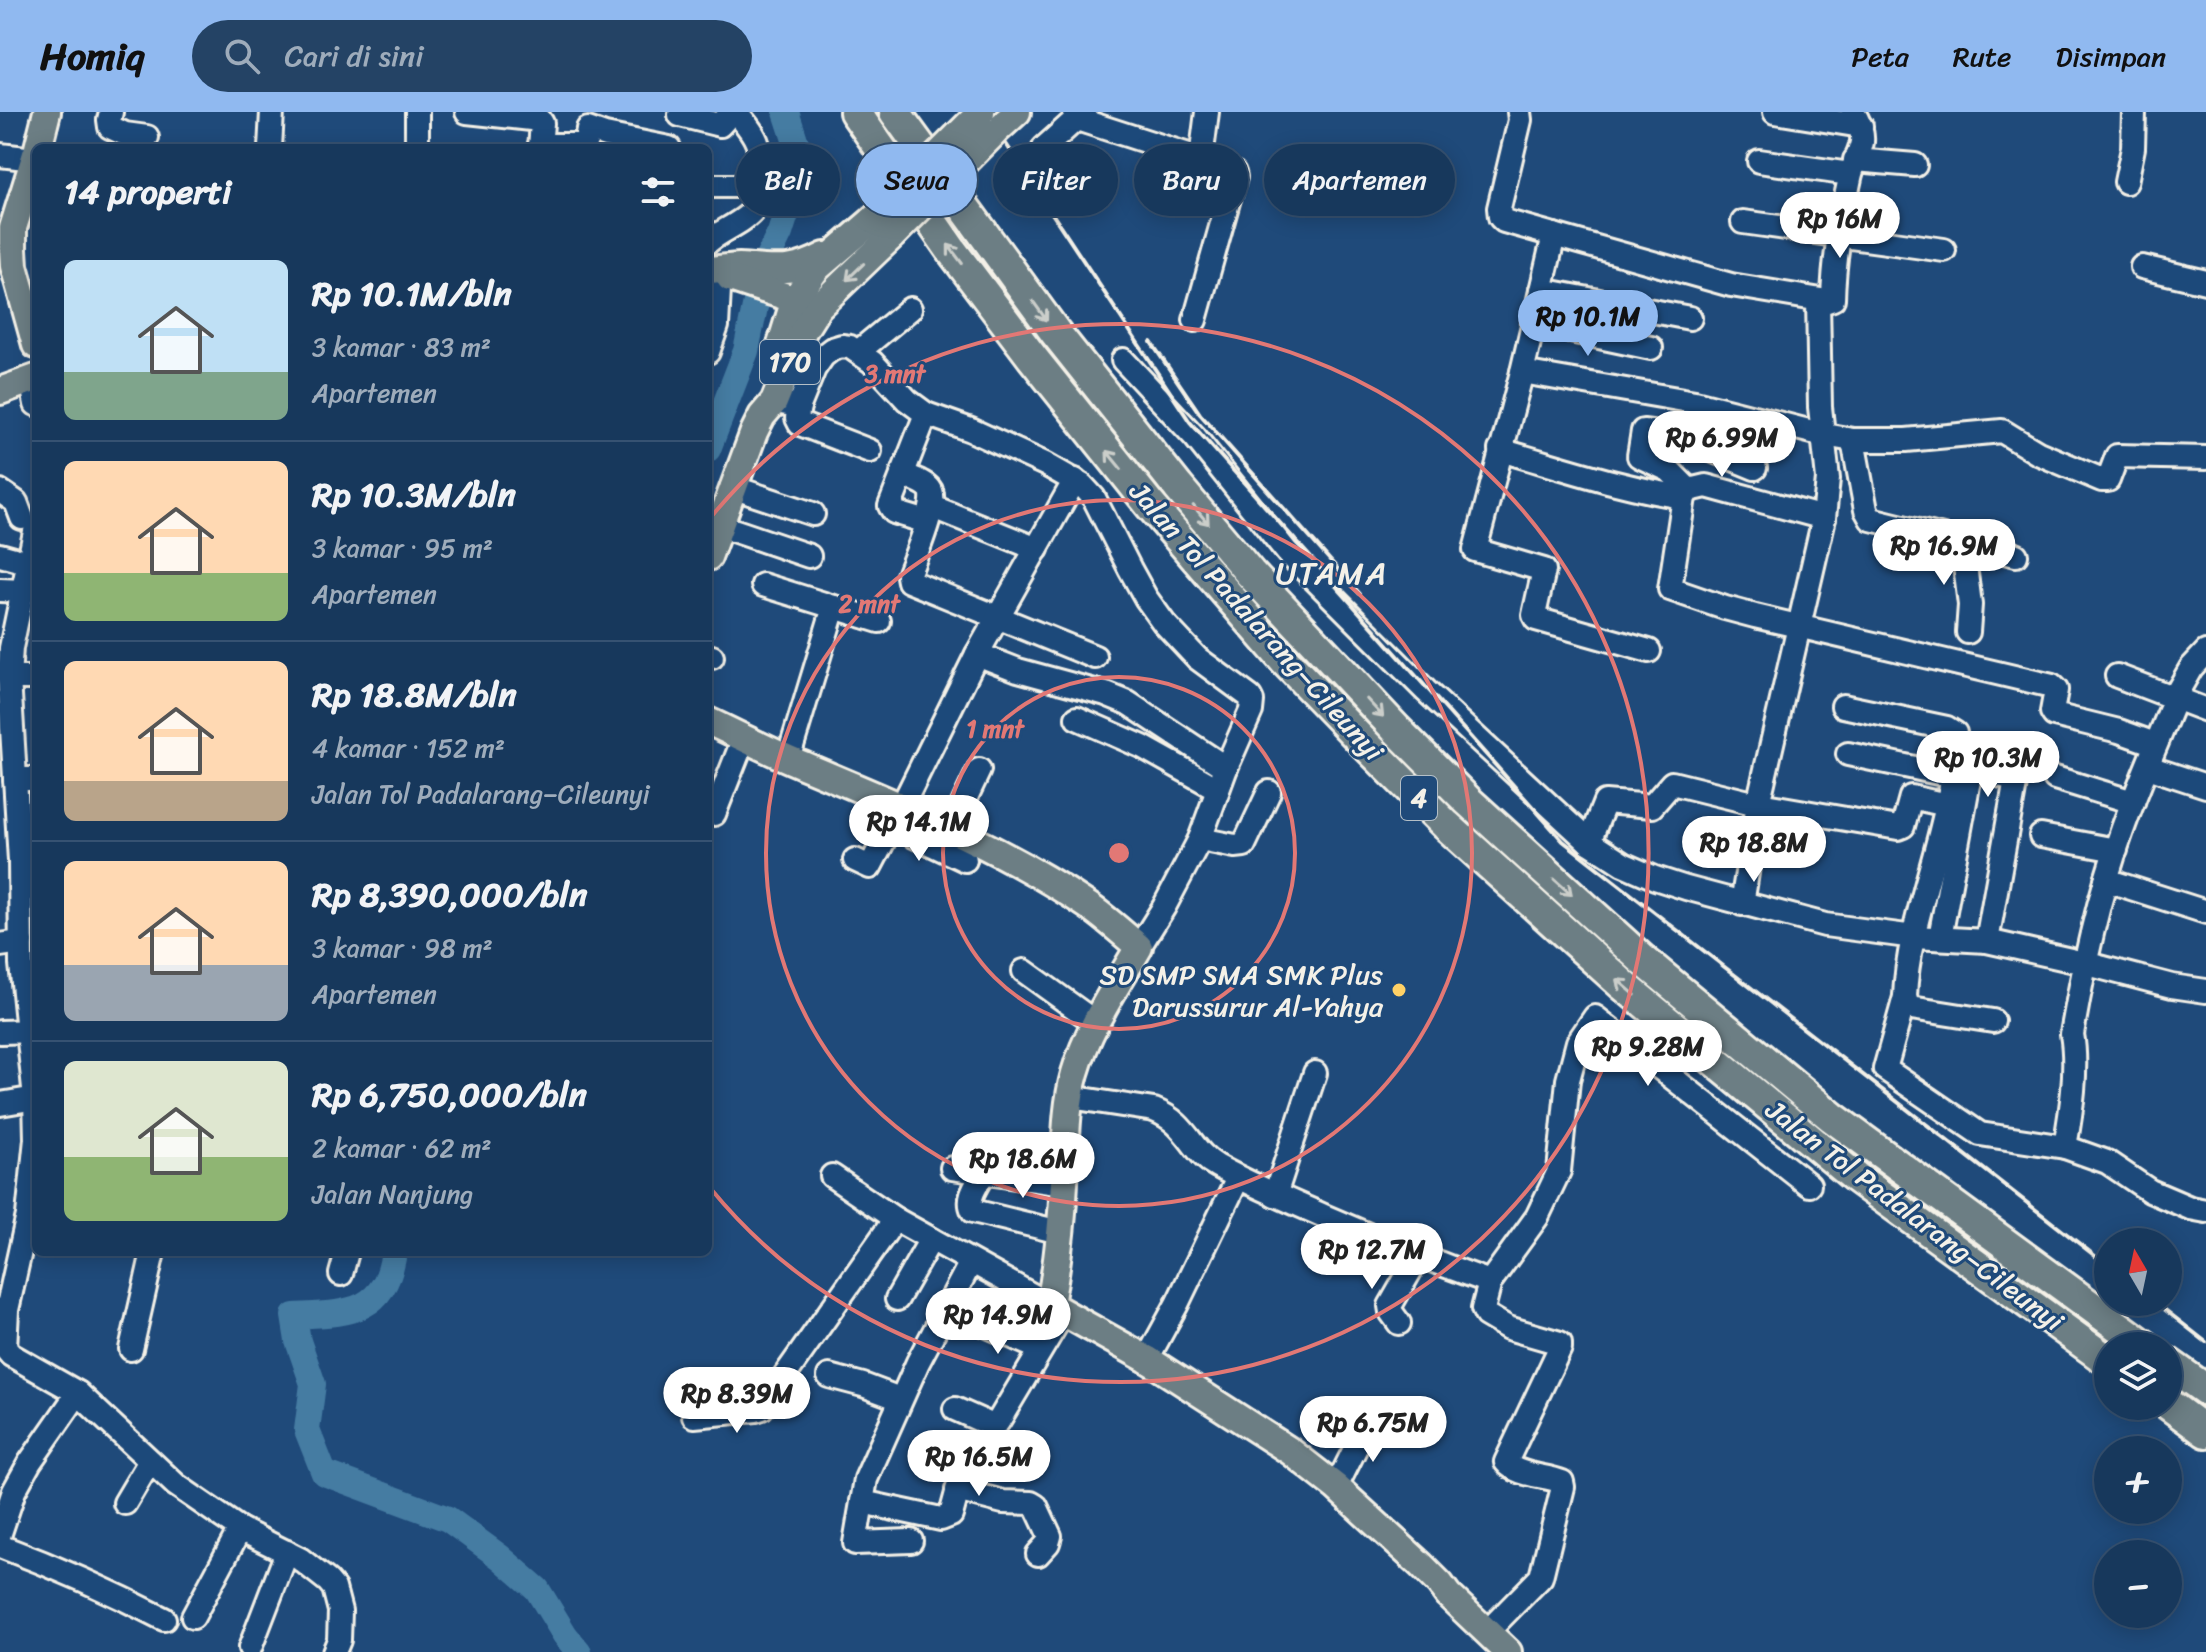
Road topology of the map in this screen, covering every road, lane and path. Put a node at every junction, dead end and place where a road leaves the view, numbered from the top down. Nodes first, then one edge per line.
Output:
1 (47, 112) edge
2 (111, 112) edge
3 (272, 112) edge
4 (417, 112) edge
5 (467, 112) edge
6 (734, 112) edge
7 (855, 112) edge
8 (895, 112) edge
9 (1017, 112) edge
10 (1207, 112) edge
11 (1519, 112) edge
12 (1775, 112) edge
13 (2134, 112) edge
14 (678, 113) edge
15 (1081, 116) edge
16 (986, 119) edge
17 (1857, 119) edge
18 (598, 131) edge
19 (147, 137) dead end
20 (39, 144) edge
21 (270, 144) edge
22 (417, 144) edge
23 (540, 144) edge
24 (582, 144) edge
25 (652, 144) edge
26 (758, 144) edge
27 (1049, 144) edge
28 (1159, 144) edge
29 (1203, 144) edge
30 (32, 154) edge
31 (0, 155) edge
32 (1759, 161) dead end
33 (1915, 165) dead end
34 (1853, 167) junction
35 (2126, 182) dead end
36 (712, 186) edge
37 (736, 186) edge
38 (30, 192) edge
39 (745, 216) edge
40 (1224, 216) edge
41 (1743, 222) dead end
42 (882, 228) junction
43 (1554, 235) junction
44 (1839, 236) junction
45 (712, 239) edge
46 (839, 249) junction
47 (1944, 250) dead end
48 (2142, 267) dead end
49 (724, 272) edge
50 (773, 280) junction
51 (2206, 282) edge
52 (1541, 290) junction
53 (1818, 300) junction
54 (807, 303) junction
55 (910, 309) dead end
56 (1690, 318) dead end
57 (1195, 320) dead end
58 (1533, 323) junction
59 (32, 331) edge
60 (712, 340) edge
61 (1651, 348) dead end
62 (858, 352) junction
63 (1123, 360) dead end
64 (1522, 372) junction
65 (32, 387) edge
66 (0, 391) edge
67 (778, 408) junction
68 (926, 414) junction
69 (1824, 435) junction
70 (1853, 440) junction
71 (1500, 450) junction
72 (870, 451) dead end
73 (2206, 458) edge
74 (1755, 468) dead end
75 (902, 473) junction
76 (1075, 480) junction
77 (732, 487) junction
78 (0, 491) edge
79 (1686, 494) junction
80 (813, 514) dead end
81 (930, 515) junction
82 (1824, 518) junction
83 (29, 523) edge
84 (718, 525) junction
85 (1962, 542) junction
86 (712, 544) edge
87 (1037, 549) junction
88 (0, 555) edge
89 (2016, 555) dead end
90 (809, 556) dead end
91 (29, 563) junction
92 (763, 585) dead end
93 (0, 590) edge
94 (23, 591) junction
95 (834, 607) junction
96 (998, 617) junction
97 (879, 621) dead end
98 (1801, 627) junction
99 (1968, 632) dead end
100 (5, 648) edge
101 (1649, 651) dead end
102 (2206, 652) edge
103 (977, 654) junction
104 (1095, 657) dead end
105 (2117, 676) dead end
106 (9, 678) junction
107 (32, 678) edge
108 (2175, 700) junction
109 (1843, 706) dead end
110 (6, 710) edge
111 (2206, 710) edge
112 (1077, 718) dead end
113 (712, 723) edge
114 (6, 734) edge
115 (744, 738) junction
116 (2155, 744) junction
117 (1848, 754) dead end
118 (788, 759) junction
119 (2148, 767) junction
120 (979, 770) dead end
121 (1953, 776) junction
122 (1222, 778) junction
123 (2055, 778) dead end
124 (26, 779) edge
125 (2206, 786) edge
126 (1269, 792) dead end
127 (2133, 802) junction
128 (1758, 804) junction
129 (714, 814) dead end
130 (1951, 814) junction
131 (897, 816) junction
132 (951, 829) junction
133 (2041, 836) dead end
134 (1200, 839) junction
135 (1589, 842) junction
136 (2116, 850) junction
137 (855, 860) dead end
138 (965, 860) dead end
139 (2106, 880) junction
140 (28, 890) edge
141 (1742, 904) junction
142 (2206, 912) edge
143 (1914, 937) junction
144 (1940, 938) junction
145 (1987, 941) junction
146 (10, 944) edge
147 (1139, 947) junction
148 (2084, 963) junction
149 (1024, 971) dead end
150 (2206, 991) edge
151 (1905, 997) junction
152 (1993, 1021) dead end
153 (1096, 1023) junction
154 (31, 1031) edge
155 (0, 1032) edge
156 (1315, 1073) dead end
157 (1070, 1097) junction
158 (32, 1099) edge
159 (0, 1104) edge
160 (2065, 1147) junction
161 (952, 1168) dead end
162 (983, 1174) junction
163 (832, 1176) dead end
164 (1238, 1178) junction
165 (1064, 1184) junction
166 (1809, 1185) dead end
167 (1275, 1195) junction
168 (2206, 1211) edge
169 (32, 1215) edge
170 (895, 1219) junction
171 (1060, 1232) junction
172 (931, 1239) junction
173 (152, 1256) edge
174 (1418, 1257) junction
175 (971, 1262) junction
176 (1490, 1282) junction
177 (897, 1299) dead end
178 (1056, 1309) junction
179 (4, 1312) edge
180 (974, 1320) dead end
181 (1399, 1323) dead end
182 (2126, 1332) edge
183 (131, 1349) dead end
184 (1040, 1349) junction
185 (2094, 1351) edge
186 (1147, 1359) junction
187 (2182, 1373) edge
188 (829, 1376) dead end
189 (2206, 1390) edge
190 (78, 1393) junction
191 (900, 1399) junction
192 (955, 1409) dead end
193 (2182, 1414) edge
194 (694, 1416) dead end
195 (1365, 1429) dead end
196 (2206, 1432) edge
197 (976, 1456) dead end
198 (150, 1461) junction
199 (1336, 1487) junction
200 (957, 1490) junction
201 (862, 1502) junction
202 (125, 1503) dead end
203 (240, 1529) junction
204 (0, 1533) edge
205 (911, 1541) dead end
206 (0, 1546) edge
207 (287, 1552) junction
208 (1038, 1554) dead end
209 (193, 1617) dead end
210 (164, 1619) dead end
211 (1487, 1632) junction
212 (250, 1648) dead end
213 (334, 1652) edge
214 (1508, 1652) edge

1 - 20 main road
2 - 19 street
3 - 21 street
4 - 22 street
5 - 23 street
6 - 14 street
6 - 26 street
185 -> 7 highway, Jalan Tol Padalarang–Cileunyi / 4
8 -> 182 highway, Jalan Tol Padalarang–Cileunyi / 4
9 - 16 main road, 170
10 - 29 street
11 - 43 street
12 - 17 street
13 - 35 street
15 - 27 street
15 - 28 street
16 - 42 main road, 170, bridge
17 - 34 street
18 - 24 street
18 - 25 street
30 - 31 street
32 - 34 street
33 - 34 street
34 - 44 street
36 - 37 street
38 - 59 main road
39 - 45 street
40 - 57 street
41 - 44 street
42 - 46 main road, 170
42 -> 54 main road, 170
43 - 52 street
43 - 53 street
44 - 47 street
44 - 53 street
46 - 50 main road
46 - 54 main road, 170
48 - 51 street
49 - 50 main road
49 - 60 street
50 - 54 main road
52 - 56 street
52 - 58 street
53 - 69 street
54 - 67 main road, 170
55 - 62 street
58 - 61 street
58 - 64 street
62 - 67 street
62 - 68 street
63 - 135 street
64 - 69 street
64 - 71 street
65 - 66 main road
67 - 72 street
67 - 77 main road, 170
68 - 75 street
68 - 76 street
69 - 70 street
69 - 82 street
70 - 73 street
70 - 85 street
71 - 79 street
71 - 101 street
74 - 79 street
75 - 81 street
75 - 81 street
76 - 87 street
76 - 122 street
77 - 80 street
77 - 84 main road, 170
78 - 83 street
79 - 82 street
79 - 98 street
81 - 87 street
81 - 96 street
82 - 98 street
83 - 91 street
84 - 86 main road, 170
84 - 90 street
85 - 89 street
85 - 99 street
87 - 96 street
88 - 91 street
91 - 94 street
92 - 95 street
93 - 94 street
94 - 100 street
95 - 97 street
95 - 118 street
96 - 103 street
96 - 104 street
98 - 116 street
98 - 128 street
100 - 106 street
102 - 108 street
103 - 122 street
103 - 131 street
105 - 108 street
106 - 107 street
106 - 110 street
108 - 111 street
108 - 116 street
109 - 121 street
110 - 114 street
112 - 122 street
113 - 115 main road
114 - 124 street
115 - 118 main road
115 - 129 street
116 - 119 street
117 - 121 street
118 - 131 main road
119 - 125 street
119 - 127 street
120 - 132 street
121 - 130 street
122 - 134 street
123 - 127 street
124 - 140 street
126 - 134 street
127 - 136 street
128 - 130 street
128 - 135 street
128 - 141 street
130 - 143 street
130 - 144 street
130 - 145 street
131 - 132 main road
131 - 137 street
131 - 138 street
132 - 147 main road
133 - 136 street
134 - 147 street
135 - 141 street
136 - 139 street
139 - 142 street
139 - 148 street
140 - 146 street
141 - 143 street
143 - 144 street
143 - 151 street
144 - 145 street
145 - 148 street
146 - 154 street
147 - 153 main road
148 - 150 street
148 - 160 street
149 - 153 street
151 - 152 street
151 - 160 street
153 - 157 main road
154 - 155 street
156 - 167 street
157 - 164 street
157 - 165 main road
158 - 159 street
160 - 168 street
161 - 162 street
162 - 165 street
162 - 171 street
163 - 170 street
164 - 167 street
164 - 186 street
165 - 171 main road
166 - 176 street
167 - 174 street
169 - 179 street
170 - 172 street
170 - 194 street
171 - 178 main road
172 - 175 street
172 - 177 street
173 - 183 street
174 - 176 street
174 - 181 street
175 - 178 street
175 - 191 street
176 - 211 street
178 - 184 street
178 - 186 main road
179 - 190 street
180 - 184 street
184 - 192 street
186 - 199 main road
187 - 189 highway
188 - 191 street
190 - 198 street
190 - 204 street
191 - 201 street
193 - 196 highway
195 - 199 street
197 - 200 street
198 - 202 street
198 - 203 street
199 - 211 main road
200 - 201 street
200 - 208 street
201 - 205 street
203 - 207 street
203 - 209 street
206 - 210 street
207 - 212 street
207 - 213 street
211 - 214 main road

